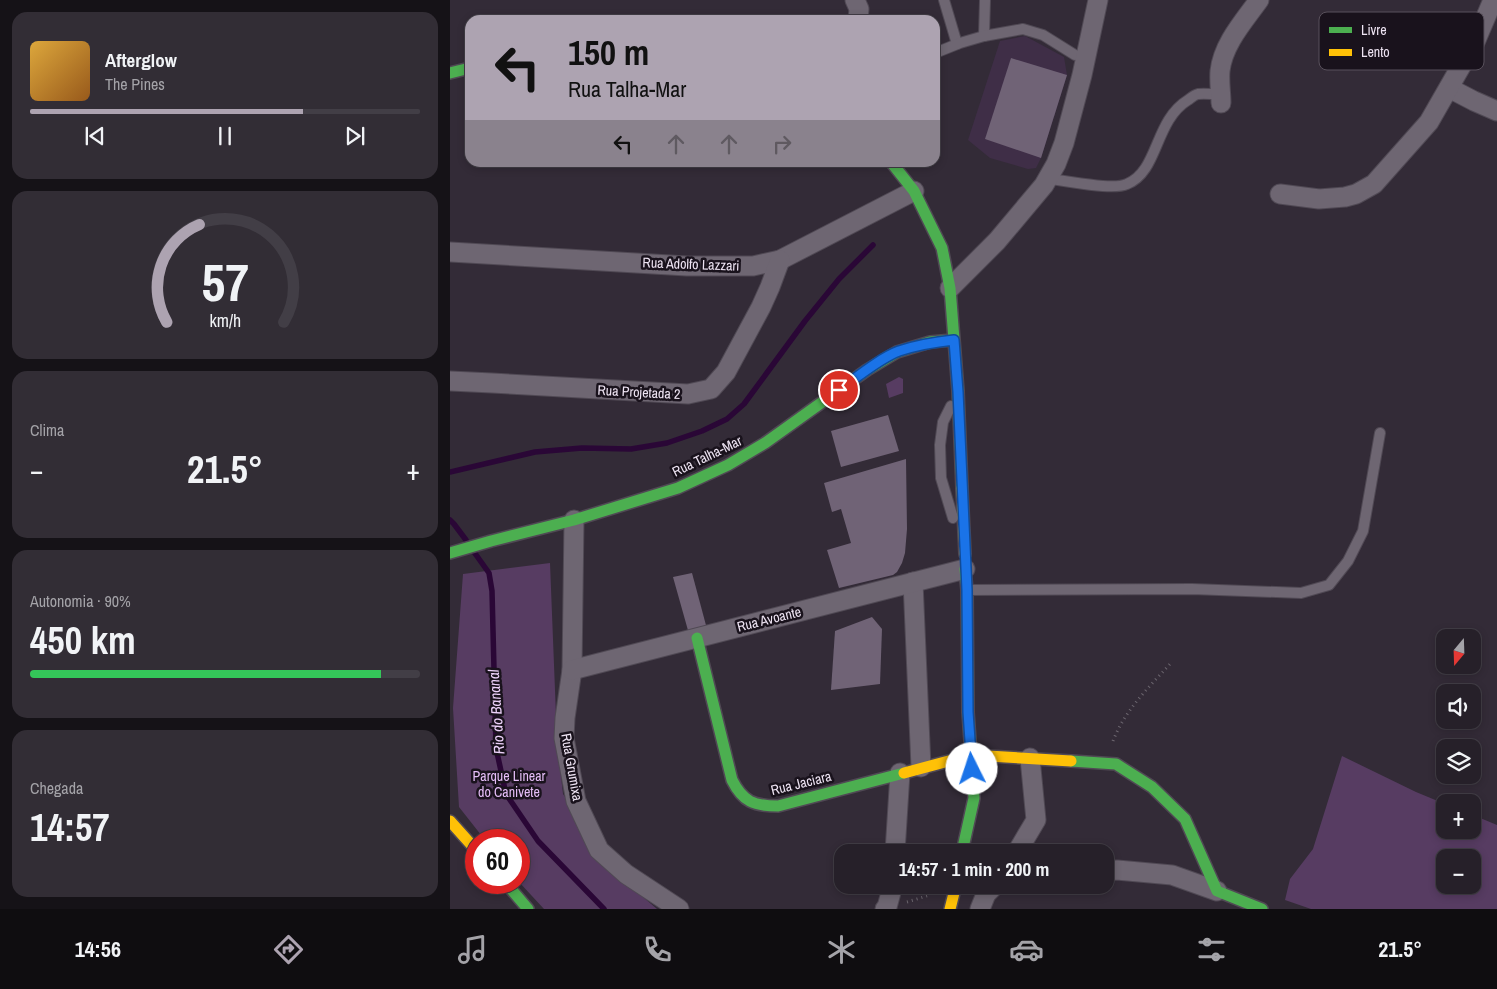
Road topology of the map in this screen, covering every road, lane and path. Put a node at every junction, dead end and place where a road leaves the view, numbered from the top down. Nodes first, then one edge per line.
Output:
1 (944, 0) edge
2 (985, 0) edge
3 (1098, 0) edge
4 (1259, 0) edge
5 (1494, 0) edge
6 (1489, 28) edge
7 (984, 36) junction
8 (957, 44) junction
9 (940, 51) edge
10 (1075, 55) dead end
11 (465, 69) edge
12 (1461, 70) edge
13 (450, 73) edge
14 (1449, 88) junction
15 (1221, 99) joint
16 (1497, 111) edge
17 (895, 167) edge
18 (1048, 179) junction
19 (914, 191) junction
20 (1280, 194) dead end
21 (450, 252) edge
22 (780, 260) junction
23 (950, 288) junction
24 (954, 340) junction
25 (450, 381) edge
26 (958, 392) junction
27 (1380, 433) dead end
28 (574, 520) junction
29 (451, 553) edge
30 (965, 561) junction
31 (913, 582) junction
32 (967, 590) junction
33 (968, 632) junction
34 (697, 638) junction
35 (958, 661) dead end
36 (1172, 663) dead end
37 (572, 670) junction
38 (957, 689) dead end
39 (968, 712) junction
40 (971, 754) junction
41 (1030, 758) junction
42 (1106, 763) junction
43 (921, 767) junction
44 (900, 773) junction
45 (450, 821) edge
46 (465, 838) edge
47 (896, 844) edge
48 (964, 844) edge
49 (1022, 844) edge
50 (1114, 870) edge
51 (1217, 891) junction
52 (516, 894) edge
53 (891, 894) edge
54 (933, 894) edge
55 (954, 894) edge
56 (986, 894) edge
57 (887, 908) edge
58 (528, 909) edge
59 (679, 909) edge
60 (950, 909) edge
61 (980, 909) edge
62 (1262, 909) edge

1 - 8 lane
2 - 7 lane
3 - 18 street
4 - 15 street
5 - 6 street
7 - 8 lane
7 - 10 lane
8 - 9 lane
11 - 13 street
12 - 14 street
14 - 16 street
14 - 20 street
15 - 18 lane
17 - 19 street
18 - 23 street
19 - 22 street, Rua Adolfo Lazzari
19 - 23 street
21 - 22 street, Rua Adolfo Lazzari
22 - 25 street, Rua Projetada 2
23 - 24 street
24 - 26 street
24 - 28 street, Rua Talha-Mar
26 - 30 street
26 - 30 lane
27 - 32 lane
28 - 29 street, Rua Talha-Mar
28 - 37 street, Rua Grumixa
30 - 31 street, Rua Avoante
30 - 32 street
31 - 34 street, Rua Avoante
31 - 43 street
32 - 33 street
33 - 35 lane
33 - 39 street
34 - 37 street, Rua Avoante
34 - 44 street, Rua Jaciara
36 - 42 path
37 - 59 street, Rua Grumixa
38 - 39 lane
39 - 40 street
40 - 41 street, Rua Jaciara
40 - 43 street, Rua Jaciara
40 - 48 street
41 - 42 street, Rua Jaciara
41 - 49 street
42 - 51 street, Rua Jaciara
43 - 44 street, Rua Jaciara
44 - 47 street
45 - 46 street
50 - 51 street
51 - 62 street
52 - 58 street
53 - 57 street
54 - 57 path
55 - 60 street
56 - 61 street

